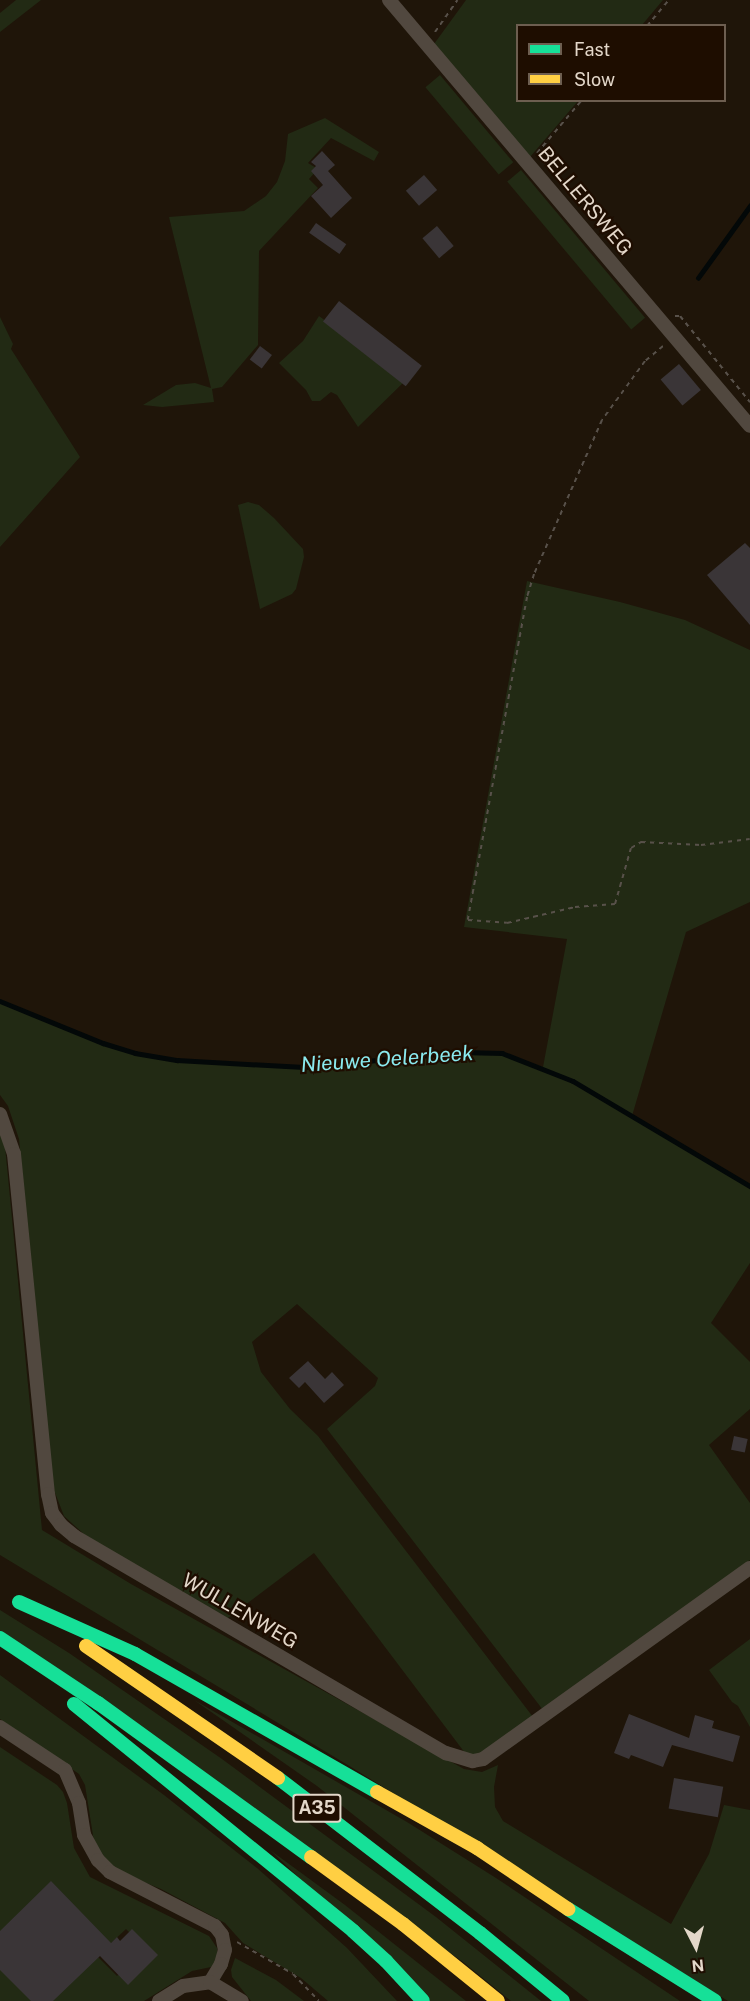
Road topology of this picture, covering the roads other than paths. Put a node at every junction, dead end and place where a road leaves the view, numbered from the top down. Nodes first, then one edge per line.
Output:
1 (389, 0) edge
2 (750, 426) edge
3 (0, 1114) edge
4 (750, 1568) edge
5 (0, 1638) edge
6 (0, 1727) edge
7 (210, 1982) junction
8 (159, 2001) edge
9 (242, 2001) edge
10 (423, 2001) edge
11 (498, 2001) edge
12 (563, 2001) edge
13 (715, 2001) edge

1 - 2 street, BELLERSWEG
3 - 4 street, WULLENWEG
5 - 10 highway, A35
5 - 11 highway, A35
6 - 7 street
7 - 8 street
7 - 9 street
12 - 13 highway, A35

